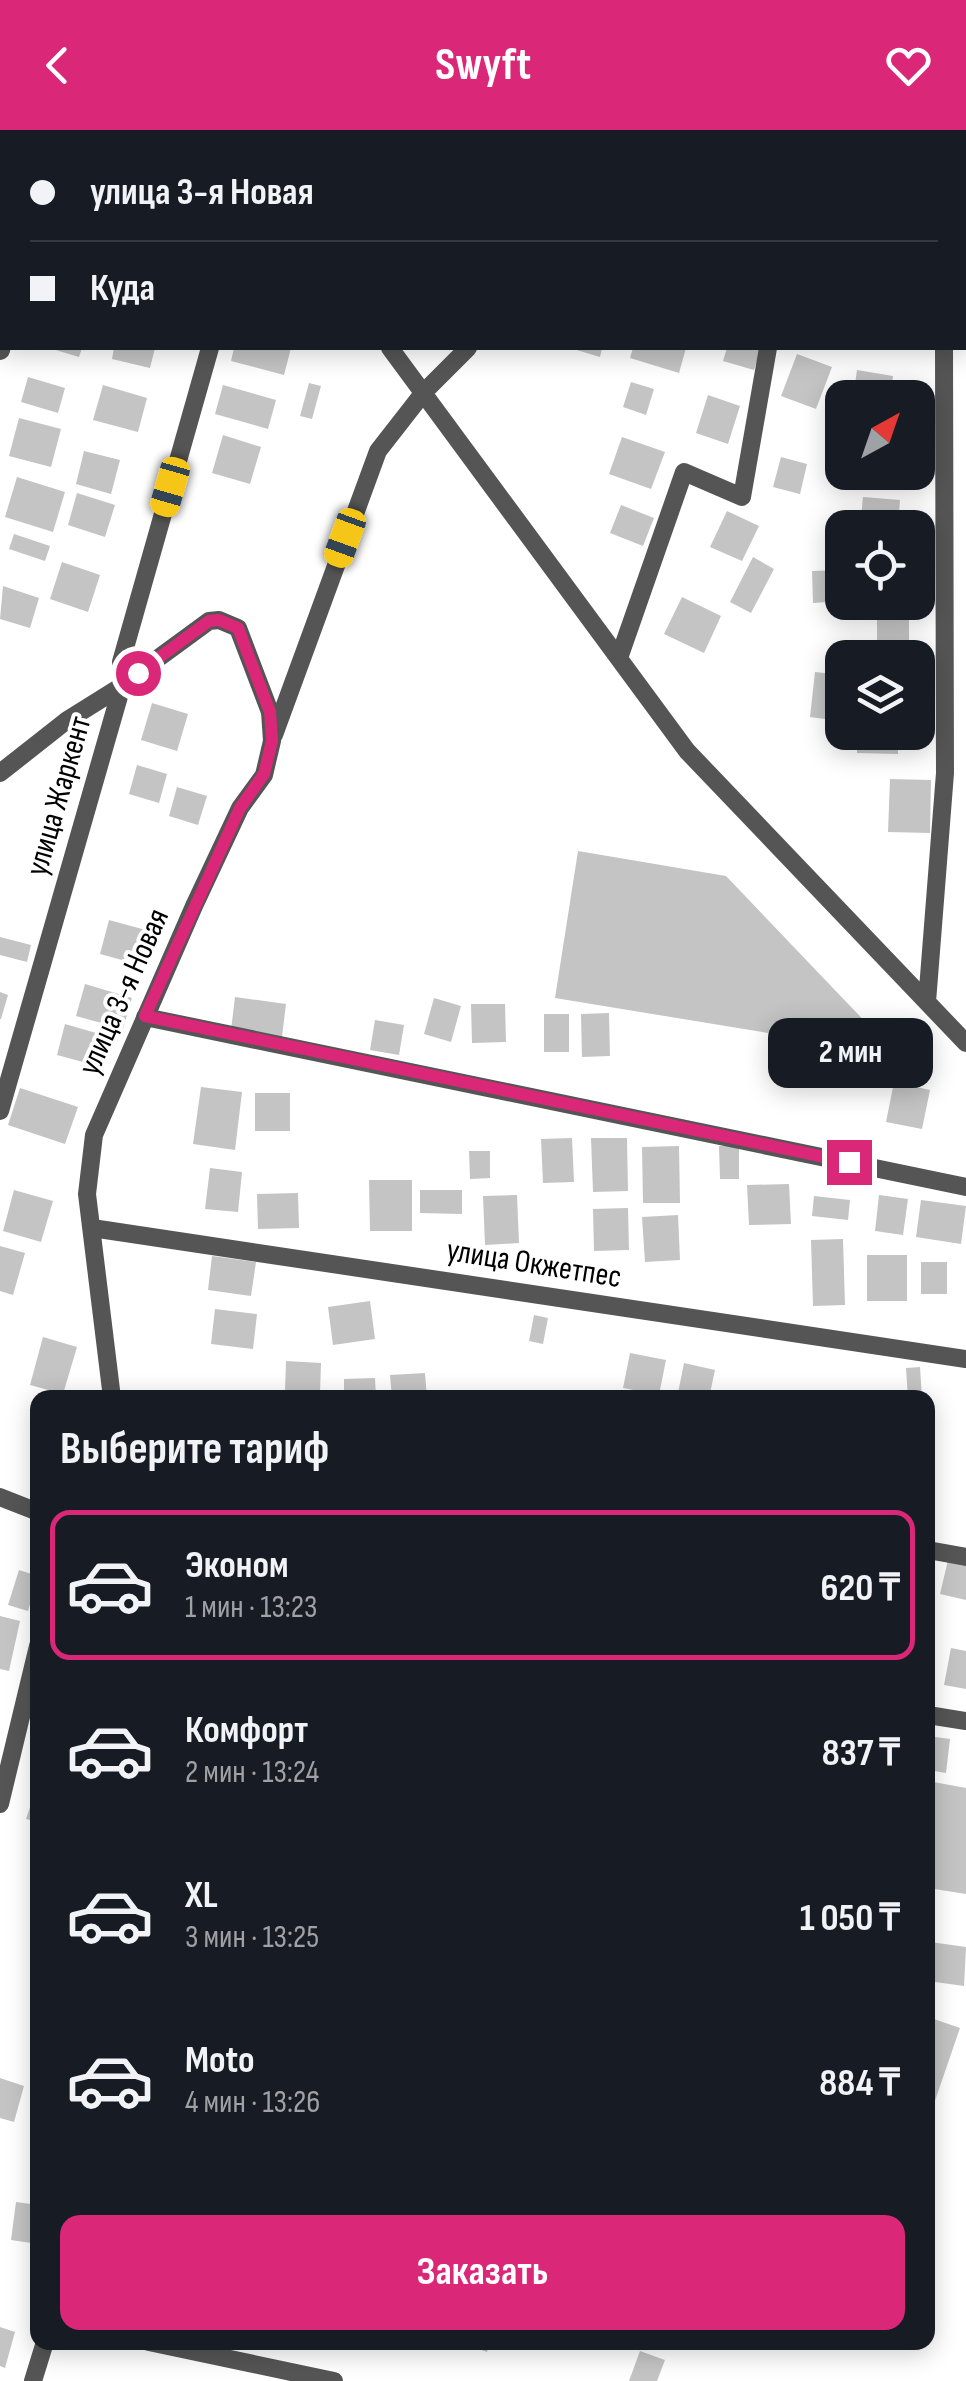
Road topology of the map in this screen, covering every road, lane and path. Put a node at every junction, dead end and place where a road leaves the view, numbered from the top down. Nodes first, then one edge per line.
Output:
1 (209, 350) edge
2 (392, 350) edge
3 (466, 350) edge
4 (768, 350) edge
5 (944, 350) edge
6 (424, 392) junction
7 (619, 658) junction
8 (129, 677) junction
9 (272, 741) junction
10 (0, 773) edge
11 (927, 1002) junction
12 (145, 1016) junction
13 (966, 1042) edge
14 (0, 1110) edge
15 (966, 1187) edge
16 (92, 1228) junction
17 (966, 1359) edge
18 (111, 1390) edge
19 (0, 1497) edge
20 (30, 1509) edge
21 (935, 1551) edge
22 (966, 1556) edge
23 (30, 1679) edge
24 (935, 1716) edge
25 (966, 1721) edge
26 (0, 1804) edge
27 (42, 2350) edge
28 (187, 2350) edge
29 (32, 2381) edge
30 (334, 2381) edge

1 - 8 street, улица Жаркент
2 - 6 street
3 - 6 street
4 - 7 street
5 - 11 street
6 - 7 street
6 - 9 street, улица 3-я Новая
7 - 11 street
8 - 9 street
8 - 10 street
8 - 14 street, улица Жаркент
9 - 12 street, улица 3-я Новая
11 - 13 street
12 - 15 street
12 - 16 street, улица 3-я Новая
16 - 17 street, улица Окжетпес
16 - 18 street, улица 3-я Новая
19 - 20 street
21 - 22 street
23 - 26 street
24 - 25 street
27 - 29 street
28 - 30 street

